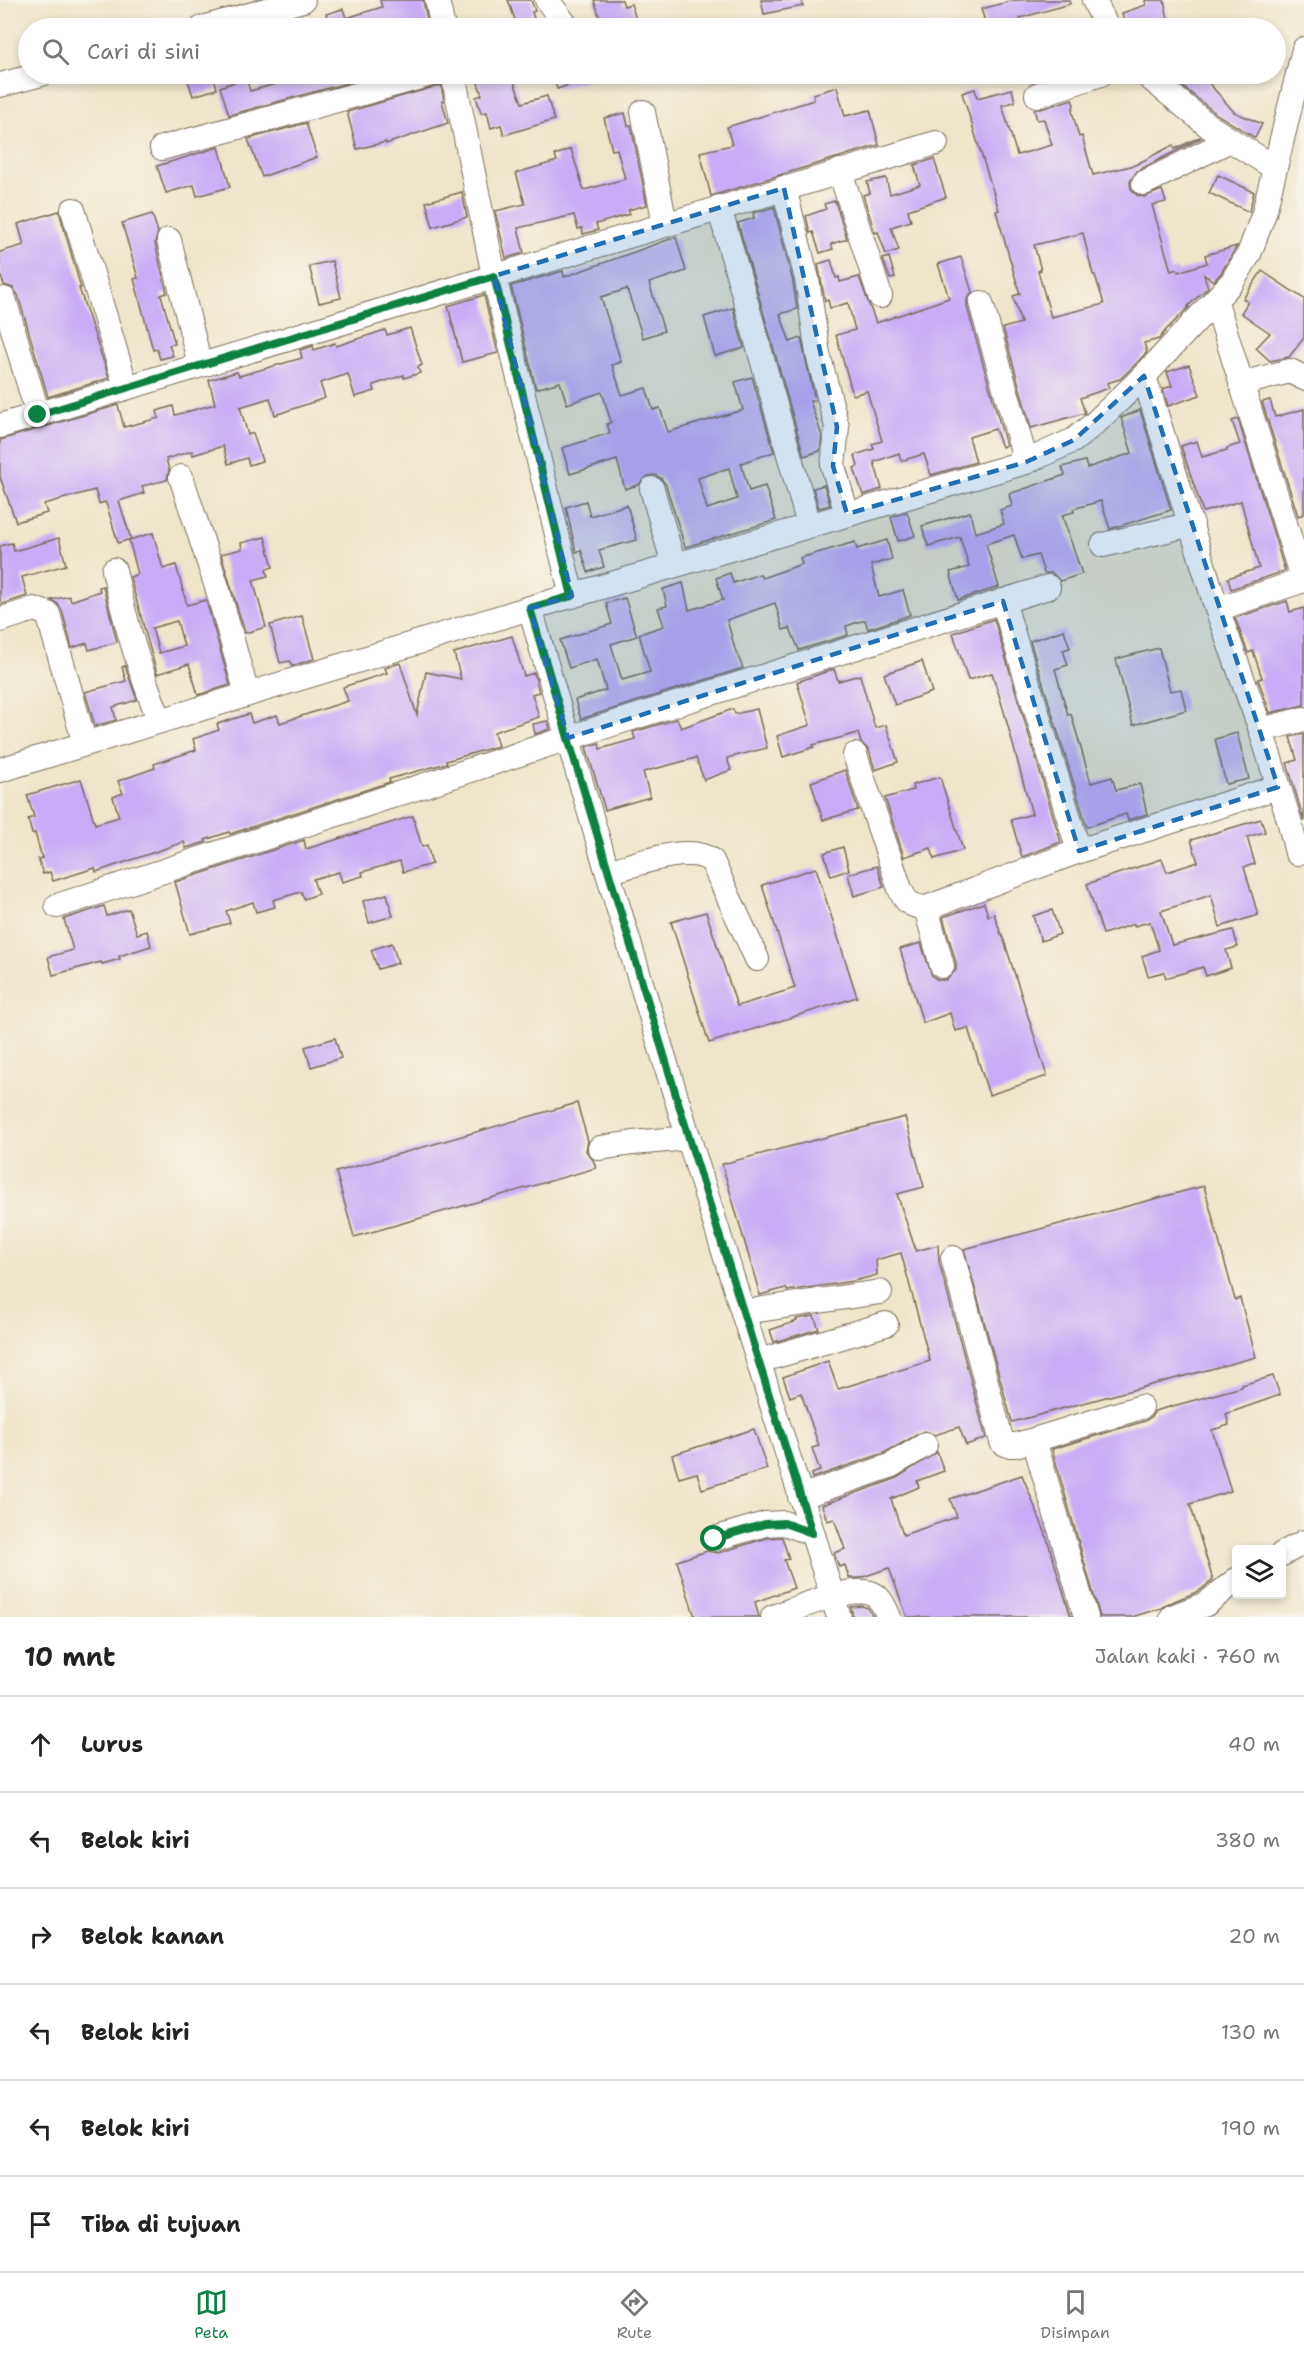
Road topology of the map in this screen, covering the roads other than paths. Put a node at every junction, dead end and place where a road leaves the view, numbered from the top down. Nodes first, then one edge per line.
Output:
1 (303, 0) edge
2 (436, 0) edge
3 (547, 0) edge
4 (1094, 0) edge
5 (238, 18) edge
6 (440, 18) edge
7 (560, 18) edge
8 (1102, 18) edge
9 (1304, 49) edge
10 (18, 80) edge
11 (396, 84) edge
12 (455, 84) edge
13 (1071, 84) edge
14 (1157, 84) edge
15 (0, 85) edge
16 (1037, 95) dead end
17 (643, 112) dead end
18 (1295, 134) edge
19 (1230, 140) junction
20 (936, 142) dead end
21 (162, 148) dead end
22 (1275, 168) junction
23 (840, 171) junction
24 (1144, 183) dead end
25 (784, 188) junction
26 (719, 207) junction
27 (73, 210) dead end
28 (665, 224) junction
29 (170, 240) dead end
30 (494, 276) junction
31 (880, 296) dead end
32 (4, 299) dead end
33 (1216, 302) junction
34 (981, 303) dead end
35 (200, 365) junction
36 (1144, 376) junction
37 (1304, 378) edge
38 (1241, 384) junction
39 (126, 387) junction
40 (38, 415) junction
41 (0, 426) edge
42 (1026, 462) junction
43 (181, 477) dead end
44 (652, 489) dead end
45 (847, 514) junction
46 (1192, 524) junction
47 (809, 525) junction
48 (1103, 545) dead end
49 (674, 565) junction
50 (114, 570) dead end
51 (1303, 580) edge
52 (1048, 587) dead end
53 (572, 596) junction
54 (1003, 601) junction
55 (530, 608) junction
56 (1217, 609) junction
57 (0, 620) edge
58 (247, 694) junction
59 (1304, 719) edge
60 (160, 721) junction
61 (1261, 730) junction
62 (568, 738) junction
63 (84, 744) junction
64 (855, 755) dead end
65 (0, 770) edge
66 (1278, 787) junction
67 (1078, 851) junction
68 (1297, 853) dead end
69 (608, 872) junction
70 (57, 906) dead end
71 (926, 908) junction
72 (757, 959) dead end
73 (942, 966) dead end
74 (689, 1138) junction
75 (600, 1148) dead end
76 (953, 1258) dead end
77 (880, 1292) dead end
78 (743, 1312) junction
79 (886, 1324) dead end
80 (759, 1362) junction
81 (1141, 1407) dead end
82 (1034, 1440) junction
83 (926, 1445) dead end
84 (800, 1497) junction
85 (812, 1533) junction
86 (714, 1539) dead end
87 (1304, 1542) edge
88 (1286, 1551) edge
89 (1232, 1583) edge
90 (836, 1606) edge
91 (773, 1617) edge
92 (889, 1617) edge
93 (1086, 1617) edge
94 (1173, 1617) edge

1 - 5 street
2 - 6 street
3 - 7 street
4 - 8 street
9 - 18 street
10 - 15 street
11 - 21 street
12 - 30 street
13 - 16 street
14 - 19 street
17 - 28 street
18 - 22 street
19 - 22 street
19 - 24 street
20 - 23 street
22 - 33 street
23 - 25 street
23 - 31 street
25 - 26 street
25 - 45 street
26 - 28 street
26 - 47 street
27 - 39 street
28 - 30 street
29 - 35 street
30 - 35 street
30 - 53 street
32 - 40 street
33 - 36 street
33 - 38 street
34 - 42 street
35 - 39 street
36 - 42 street
36 - 46 street
37 - 38 street
38 - 51 street
39 - 40 street
40 - 41 street
42 - 45 street
43 - 58 street
44 - 49 street
45 - 47 street
46 - 48 street
46 - 56 street
47 - 49 street
49 - 53 street
50 - 60 street
51 - 56 street
52 - 54 street
53 - 55 street
54 - 62 street
54 - 67 street
55 - 58 street
55 - 62 street
56 - 61 street
57 - 63 street
58 - 60 street
59 - 61 street
60 - 63 street
61 - 66 street
62 - 69 street
62 - 70 street
63 - 65 street
64 - 71 street
66 - 67 street
66 - 68 street
67 - 71 street
69 - 72 street
69 - 74 street
71 - 73 street
74 - 75 street
74 - 78 street
76 - 82 street
77 - 78 street
78 - 80 street
79 - 80 street
80 - 84 street
81 - 82 street
82 - 93 street
83 - 84 street
84 - 85 street
85 - 86 street
85 - 90 street
87 - 88 street
89 - 94 street
90 - 91 street
90 - 92 street

